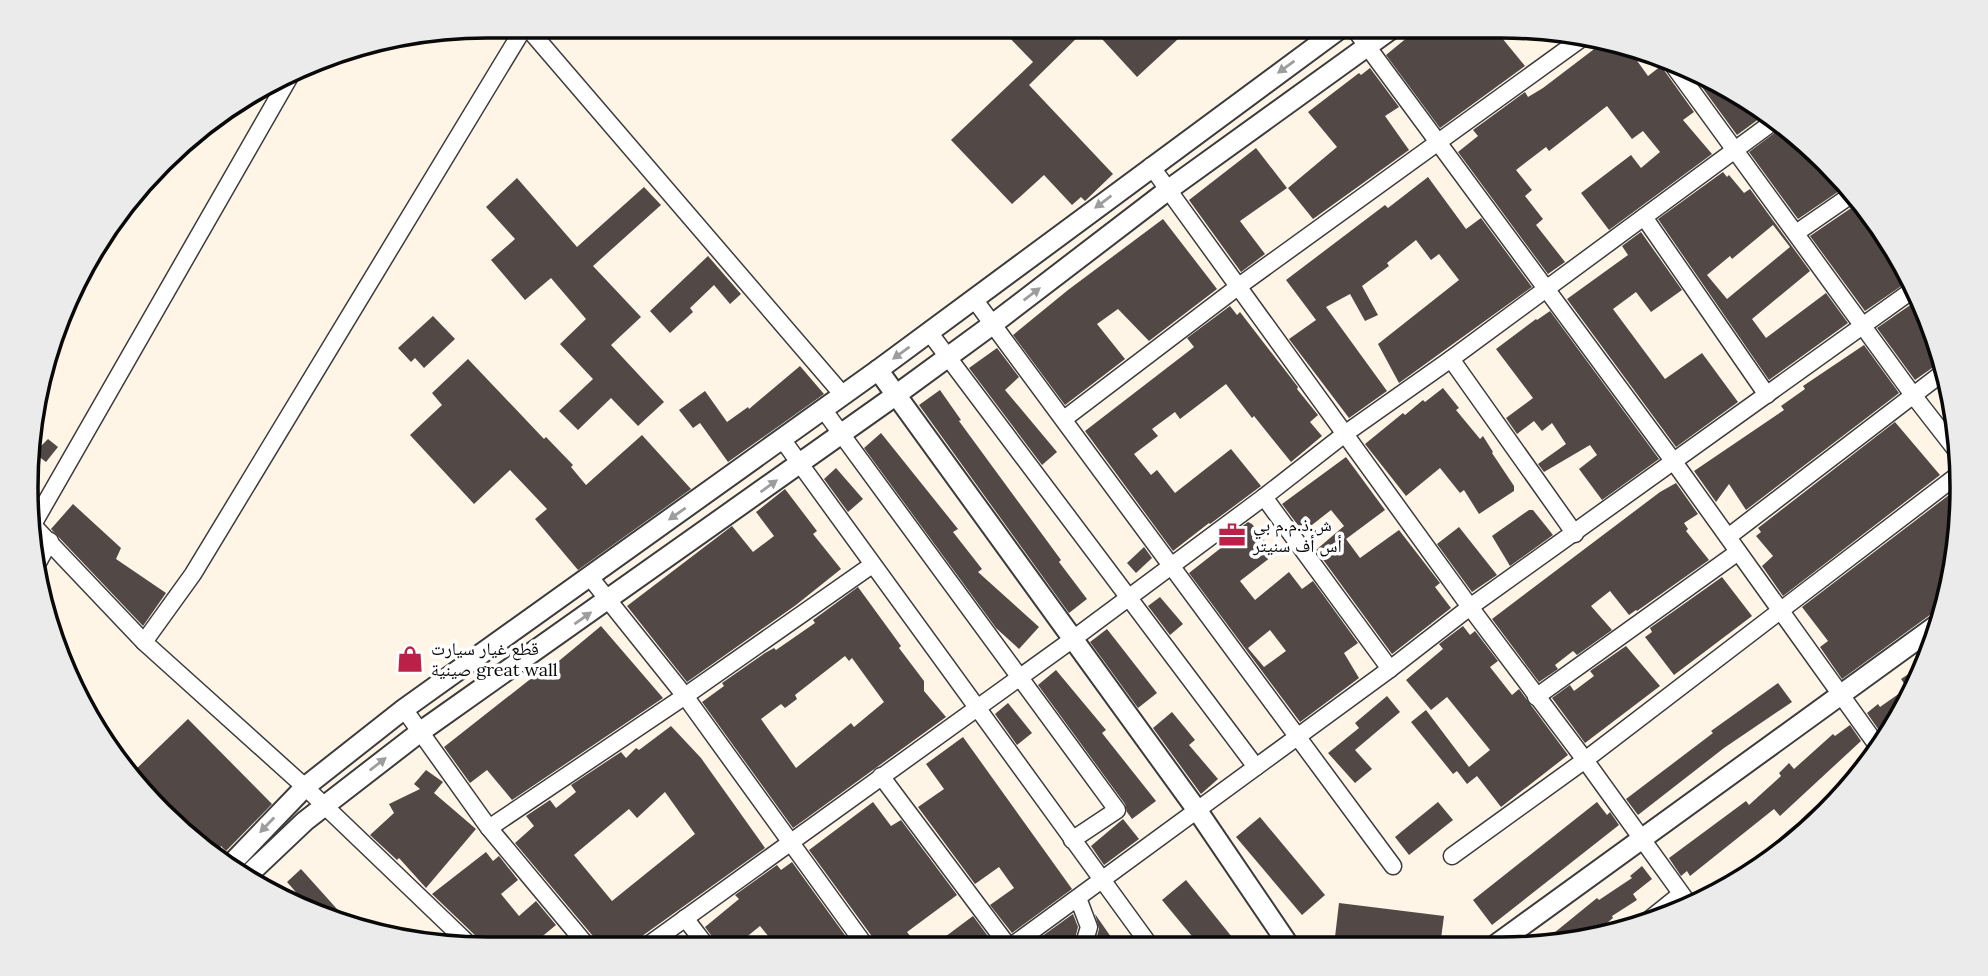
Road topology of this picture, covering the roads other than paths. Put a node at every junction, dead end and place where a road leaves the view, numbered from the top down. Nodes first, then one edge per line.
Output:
1 (519, 38) edge
2 (536, 38) edge
3 (1327, 38) edge
4 (1361, 38) edge
5 (1378, 38) edge
6 (1574, 45) edge
7 (1367, 46) junction
8 (1682, 77) edge
9 (283, 88) edge
10 (1767, 126) edge
11 (1439, 144) junction
12 (1735, 150) junction
13 (1151, 166) junction
14 (1168, 190) junction
15 (1844, 199) edge
16 (1644, 217) junction
17 (1796, 233) junction
18 (1239, 286) junction
19 (1546, 289) junction
20 (1906, 295) edge
21 (974, 299) junction
22 (993, 324) junction
23 (1863, 326) junction
24 (929, 332) junction
25 (947, 357) junction
26 (1451, 359) junction
27 (878, 370) junction
28 (1936, 378) edge
29 (843, 395) junction
30 (896, 395) junction
31 (1767, 395) junction
32 (1913, 395) junction
33 (823, 409) junction
34 (1064, 419) junction
35 (1346, 433) junction
36 (841, 434) junction
37 (782, 439) junction
38 (1947, 439) edge
39 (1674, 462) junction
40 (800, 464) junction
41 (1950, 481) edge
42 (1264, 498) junction
43 (39, 514) edge
44 (1575, 534) junction
45 (41, 535) edge
46 (1728, 537) junction
47 (50, 541) junction
48 (1738, 552) junction
49 (43, 553) edge
50 (872, 565) junction
51 (1171, 566) junction
52 (589, 576) junction
53 (1128, 598) junction
54 (609, 600) junction
55 (1469, 607) junction
56 (1780, 610) junction
57 (1925, 633) edge
58 (1073, 639) junction
59 (144, 642) junction
60 (1390, 669) junction
61 (1018, 678) junction
62 (685, 696) junction
63 (1840, 696) junction
64 (1536, 697) junction
65 (404, 709) junction
66 (976, 709) junction
67 (420, 732) junction
68 (1297, 737) junction
69 (1873, 740) edge
70 (1585, 760) junction
71 (1256, 767) junction
72 (881, 776) junction
73 (305, 788) junction
74 (324, 806) junction
75 (1197, 810) junction
76 (489, 828) junction
77 (1640, 838) junction
78 (1072, 840) junction
79 (792, 842) junction
80 (1451, 856) dead end
81 (235, 860) edge
82 (1392, 866) dead end
83 (253, 871) edge
84 (1101, 880) junction
85 (1078, 898) junction
86 (1684, 898) edge
87 (685, 918) junction
88 (457, 937) edge
89 (580, 937) edge
90 (659, 937) edge
91 (700, 937) edge
92 (859, 937) edge
93 (1002, 937) edge
94 (1023, 937) edge
95 (1086, 937) edge
96 (1143, 937) edge
97 (1283, 937) edge
98 (1506, 937) edge

1 - 59 street
2 - 29 street
3 -> 13 street
4 - 7 street
5 - 7 street
6 - 11 street
7 - 11 street
7 - 14 street
8 - 12 street
9 - 43 street
10 - 12 street
11 - 18 street
11 - 19 street
12 - 16 street
12 - 17 street
13 - 14 street
13 -> 21 street
14 - 18 street
22 -> 14 street
15 - 17 street
16 - 19 street
16 - 31 street
17 - 23 street
18 - 34 street
18 - 35 street
19 - 26 street
19 - 39 street
20 - 23 street
21 - 22 street
21 - 24 street
22 - 25 street
22 - 34 street
23 - 31 street
23 - 32 street
24 - 25 street
24 -> 27 street
25 - 30 street
25 - 53 street
26 - 35 street
26 - 44 street
27 - 29 street
27 - 30 street
28 - 32 street
29 - 33 street
30 - 36 street
30 - 58 street
31 - 39 street
32 - 38 street
32 - 46 street
33 - 36 street
33 - 37 street
34 - 51 street
35 - 42 street
35 - 55 street
36 - 40 street
36 - 61 street
37 - 40 street
37 -> 52 street
39 - 44 street
39 - 46 street
40 - 50 street
54 -> 40 street
41 - 56 street
42 - 51 street
42 - 60 street
44 - 55 street
45 - 47 street
46 - 48 street
47 - 49 street
47 - 59 street
48 - 56 street
48 - 64 street
50 - 62 street
50 - 66 street
51 - 53 street
51 - 68 street
52 - 54 street
52 - 65 street
53 - 58 street
53 - 71 street
54 - 62 street
67 -> 54 street
55 - 60 street
55 - 64 street
56 - 63 street
56 - 70 street
57 - 63 street
58 - 61 street
58 - 75 street
59 - 73 street
60 - 68 street
61 - 66 street
61 - 78 street
62 - 76 street
62 - 79 street
63 - 69 street
63 - 77 street
64 - 70 street
65 - 67 street
65 - 73 street
66 - 72 street
66 - 78 street
74 -> 67 street
67 - 76 street
68 - 71 street
68 - 82 street
70 - 77 street
70 - 80 street
71 - 75 street
72 - 79 street
72 - 93 street
73 - 74 street
73 -> 81 street
74 - 83 street
74 - 88 street
75 - 84 street
75 - 97 street
76 - 89 street
77 - 86 street
77 - 98 street
78 - 84 street
79 - 87 street
79 - 92 street
84 - 85 street
84 - 96 street
85 - 94 street
85 - 95 street
87 - 90 street
87 - 91 street

